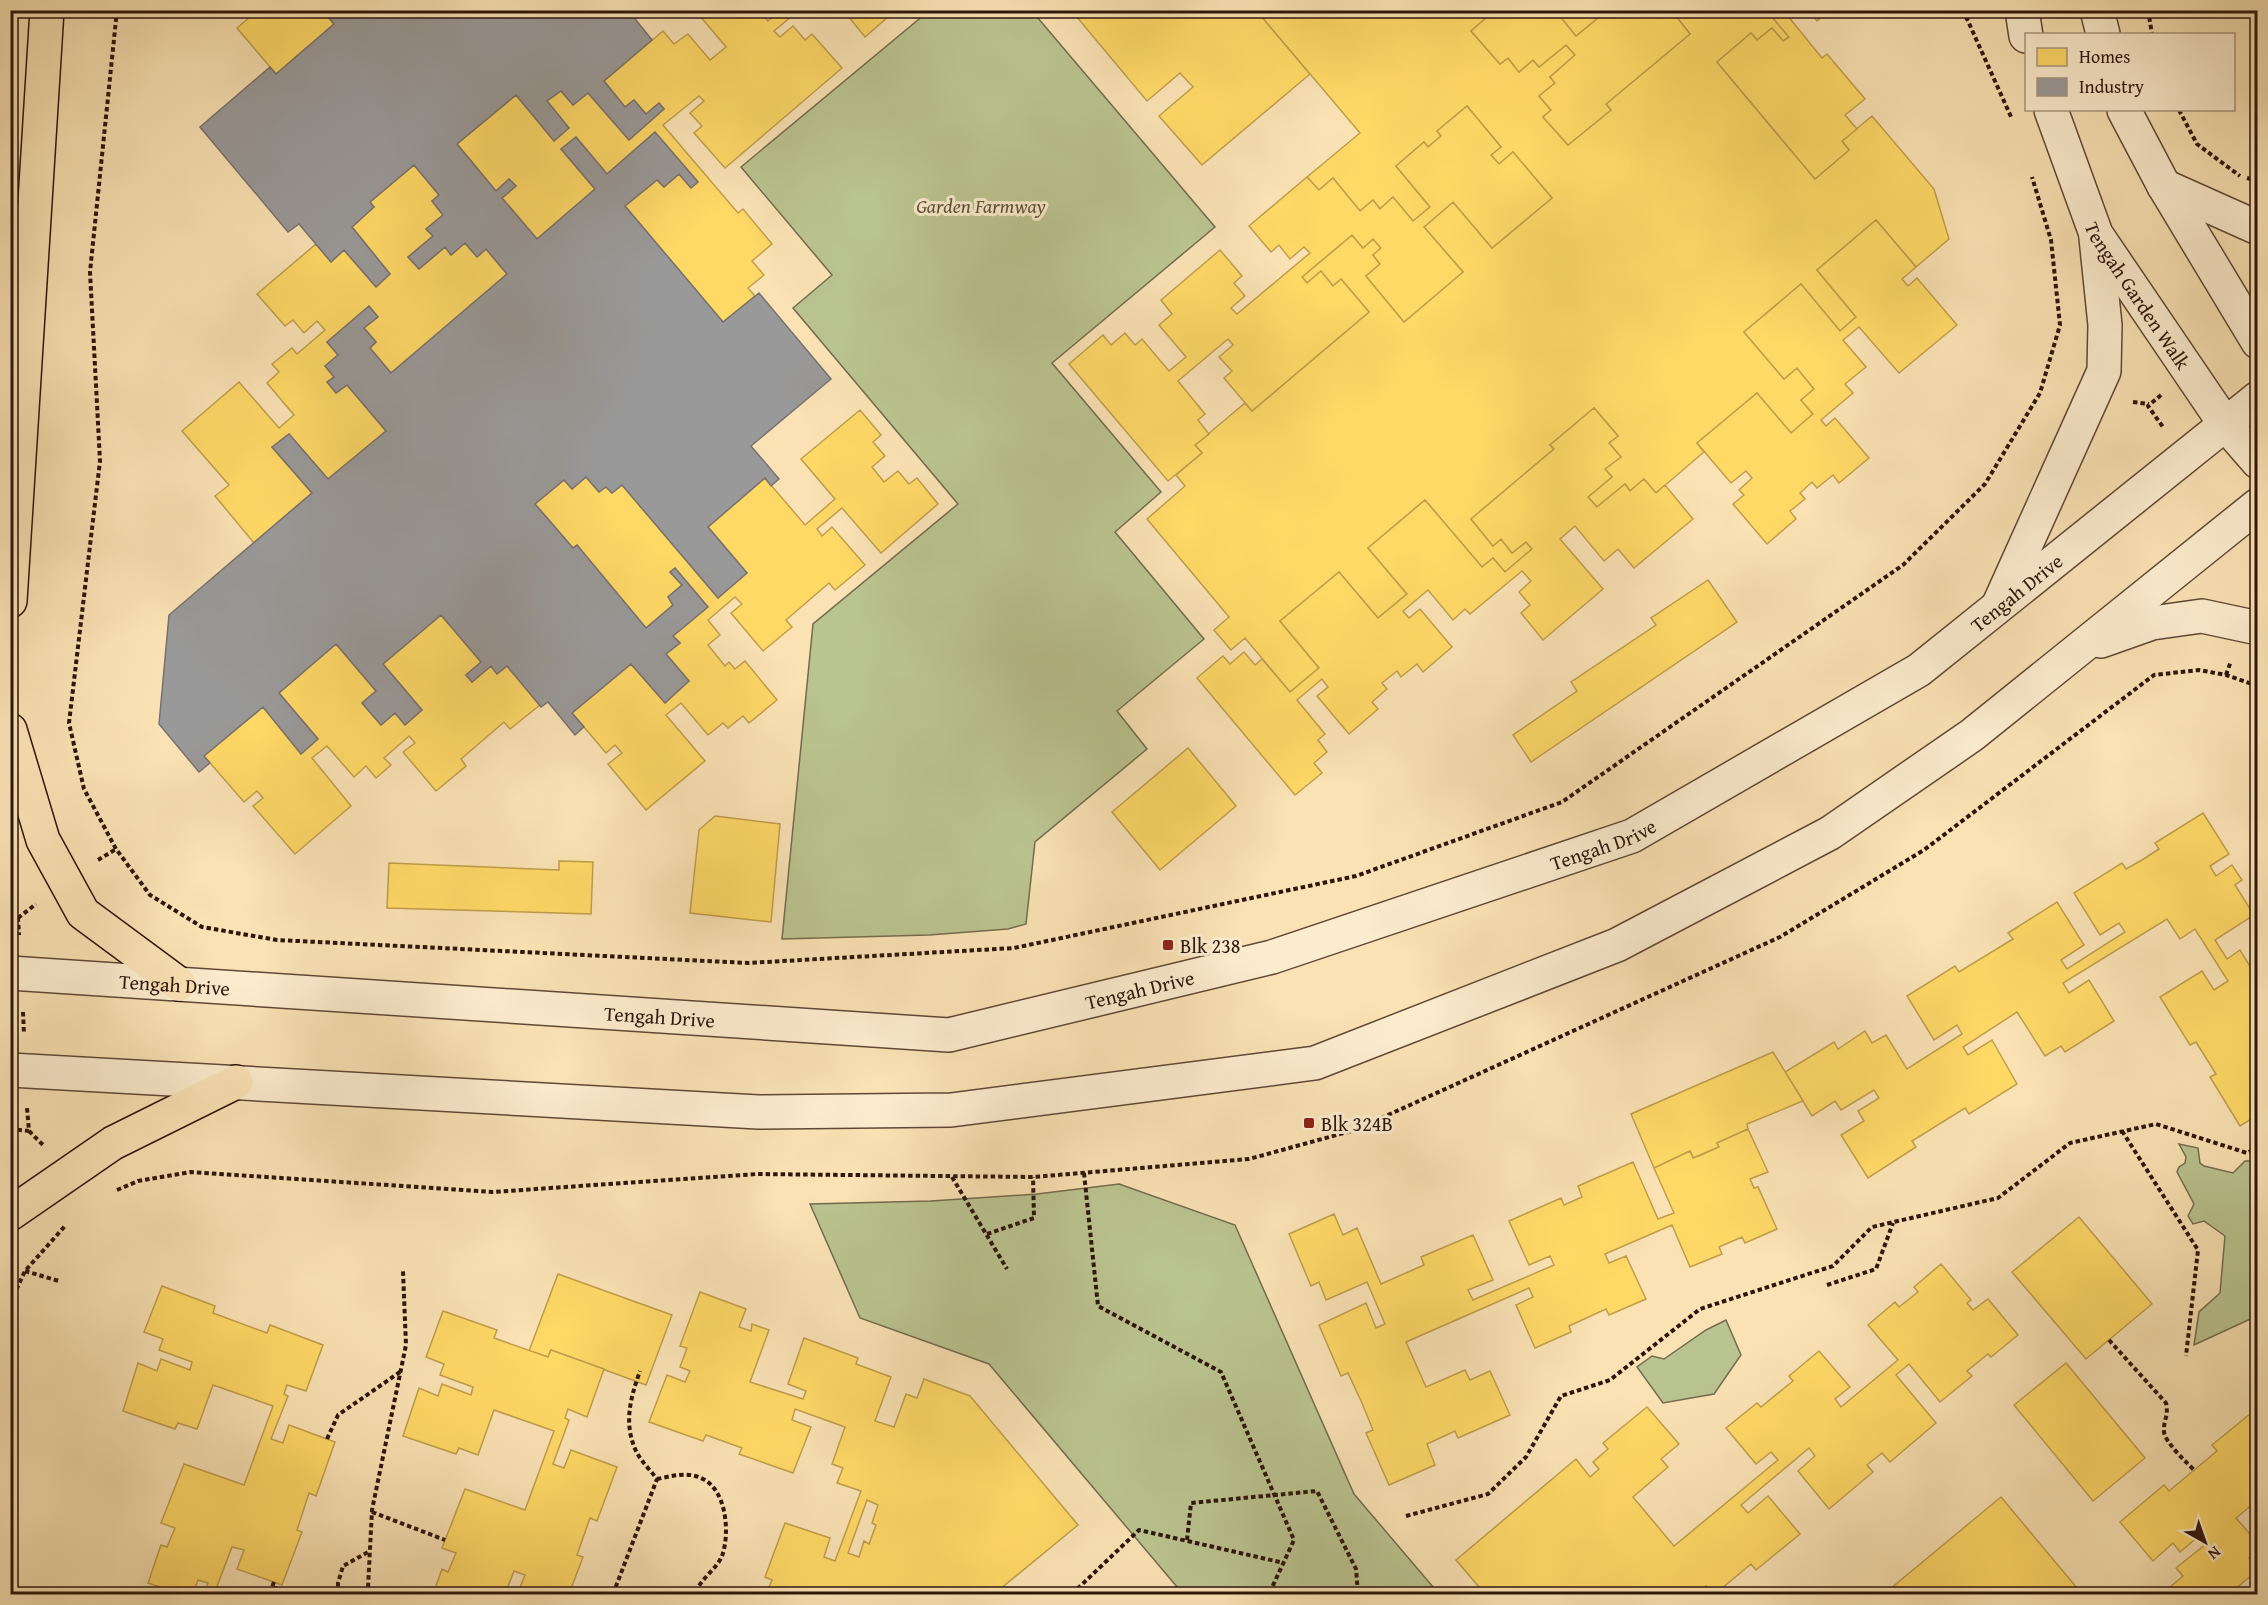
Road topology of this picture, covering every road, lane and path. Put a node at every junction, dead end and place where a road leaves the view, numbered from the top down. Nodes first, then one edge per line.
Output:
1 (47, 10) edge
2 (117, 10) edge
3 (1963, 10) edge
4 (2022, 10) edge
5 (2097, 10) edge
6 (2148, 10) edge
7 (2026, 33) edge
8 (2103, 33) edge
9 (2152, 33) edge
10 (2051, 111) edge
11 (2125, 111) edge
12 (2180, 111) edge
13 (2014, 124) dead end
14 (2028, 166) dead end
15 (2258, 181) edge
16 (2164, 186) junction
17 (2258, 228) edge
18 (2096, 234) junction
19 (2258, 342) edge
20 (2258, 398) edge
21 (2225, 424) junction
22 (2258, 462) edge
23 (2258, 506) edge
24 (10, 601) edge
25 (1997, 609) junction
26 (2258, 628) edge
27 (2079, 649) junction
28 (10, 730) edge
29 (10, 917) edge
30 (16, 973) edge
31 (179, 984) junction
32 (18, 1070) edge
33 (236, 1082) junction
34 (10, 1130) edge
35 (2122, 1131) junction
36 (2258, 1147) edge
37 (1084, 1173) dead end
38 (952, 1177) dead end
39 (1033, 1177) dead end
40 (10, 1214) edge
41 (1893, 1222) junction
42 (987, 1234) junction
43 (1007, 1269) dead end
44 (25, 1270) dead end
45 (404, 1271) dead end
46 (59, 1281) dead end
47 (1827, 1285) dead end
48 (2109, 1340) dead end
49 (2186, 1356) dead end
50 (401, 1371) junction
51 (640, 1371) dead end
52 (327, 1439) dead end
53 (2194, 1470) dead end
54 (657, 1479) junction
55 (1275, 1496) junction
56 (372, 1512) junction
57 (1406, 1516) dead end
58 (445, 1540) dead end
59 (1187, 1540) junction
60 (370, 1551) junction
61 (1284, 1563) junction
62 (274, 1582) dead end
63 (293, 1594) edge
64 (338, 1594) edge
65 (371, 1594) edge
66 (613, 1594) edge
67 (695, 1594) edge
68 (1072, 1594) edge
69 (1269, 1594) edge
70 (1358, 1594) edge

1 - 24 main road
2 - 14 path
3 - 13 path
4 - 7 street
5 - 8 street
6 - 9 path
10 - 18 street, Tengah Garden Walk
11 - 16 street
12 - 15 path
16 - 17 street
16 - 19 street
18 - 21 street, Tengah Garden Walk
18 - 25 street
20 - 21 street, Tengah Drive
21 - 22 street, Tengah Garden Walk
21 - 25 street, Tengah Drive
23 - 27 street
25 - 31 street, Tengah Drive
26 - 27 street
27 - 33 street
28 - 31 main road
29 - 30 path
30 - 31 street, Tengah Drive
30 - 32 path
32 - 33 street
32 - 34 path
33 - 40 main road
35 - 36 path
35 - 41 path
35 - 49 path
37 - 55 path
38 - 42 path
39 - 42 path
41 - 47 path
41 - 57 path
42 - 43 path
44 - 46 path
45 - 50 path
48 - 53 path
50 - 52 path
50 - 56 path
51 - 54 path
54 - 66 path
54 - 67 path
55 - 59 path
55 - 61 path
55 - 70 path
56 - 58 path
56 - 60 path
59 - 61 path
59 - 68 path
60 - 64 path
60 - 65 path
61 - 69 path
62 - 63 path

